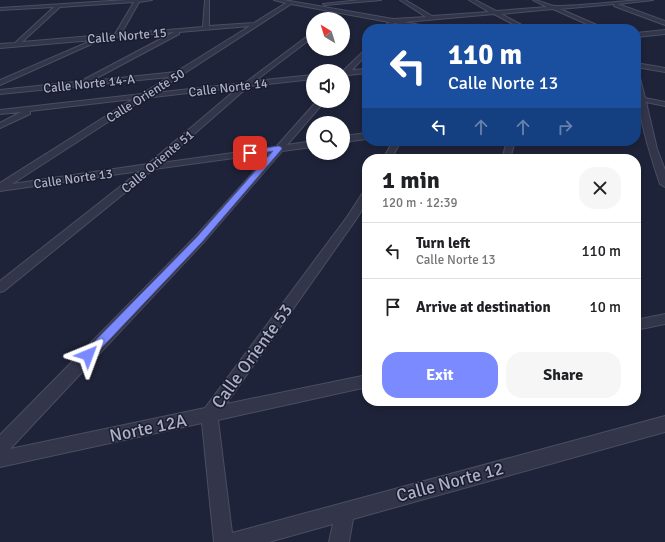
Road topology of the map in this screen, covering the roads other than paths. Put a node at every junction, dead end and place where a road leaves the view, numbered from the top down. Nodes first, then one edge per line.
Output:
1 (150, 0) edge
2 (207, 0) edge
3 (276, 0) edge
4 (379, 0) edge
5 (402, 0) edge
6 (471, 0) edge
7 (535, 0) edge
8 (603, 0) edge
9 (651, 0) edge
10 (137, 1) edge
11 (14, 2) dead end
12 (290, 2) junction
13 (338, 2) edge
14 (612, 3) junction
15 (59, 5) junction
16 (308, 6) junction
17 (0, 8) edge
18 (553, 8) junction
19 (331, 12) edge
20 (339, 12) edge
21 (494, 12) junction
22 (350, 15) edge
23 (431, 18) junction
24 (393, 21) junction
25 (665, 23) edge
26 (255, 24) junction
27 (390, 24) edge
28 (410, 24) edge
29 (517, 24) edge
30 (590, 24) edge
31 (206, 28) junction
32 (182, 30) junction
33 (665, 32) edge
34 (641, 34) edge
35 (117, 36) junction
36 (103, 37) junction
37 (306, 39) edge
38 (18, 44) junction
39 (0, 46) edge
40 (0, 51) edge
41 (362, 55) edge
42 (641, 66) edge
43 (350, 68) edge
44 (665, 70) edge
45 (362, 72) edge
46 (350, 73) edge
47 (179, 74) junction
48 (306, 78) edge
49 (0, 83) edge
50 (81, 84) junction
51 (246, 85) junction
52 (0, 92) edge
53 (641, 96) edge
54 (141, 97) junction
55 (641, 103) edge
56 (665, 104) edge
57 (315, 108) edge
58 (35, 109) junction
59 (0, 112) edge
60 (0, 126) edge
61 (362, 137) edge
62 (350, 138) edge
63 (306, 145) edge
64 (279, 148) junction
65 (653, 149) junction
66 (665, 152) edge
67 (150, 167) junction
68 (665, 184) edge
69 (0, 188) edge
70 (362, 201) edge
71 (0, 288) edge
72 (665, 319) edge
73 (641, 324) edge
74 (362, 382) edge
75 (209, 415) junction
76 (665, 424) edge
77 (0, 447) edge
78 (0, 459) edge
79 (345, 511) junction
80 (224, 542) edge
81 (234, 542) edge
82 (339, 542) edge

1 - 10 street
2 - 31 street
3 - 12 street
4 - 13 street
5 - 23 street
6 - 21 street
7 - 18 street
8 - 14 street
9 - 14 street
10 - 15 street
10 - 35 street
11 - 17 street
12 - 16 street
12 - 26 street, Calle Oriente 50
13 - 16 street
13 - 20 street
14 - 18 street
14 - 25 street
15 - 17 street
15 - 38 street
16 - 19 street
18 - 21 street
18 - 30 street
21 - 23 street
21 - 29 street
22 - 24 street
23 - 24 street
24 - 27 street
24 - 28 street
26 - 31 street, Calle Norte 15
26 - 47 street, Calle Oriente 50
31 - 32 street, Calle Norte 15
32 - 35 street, Calle Norte 15
32 - 50 street
33 - 34 street
35 - 36 street, Calle Norte 15
36 - 38 street, Calle Norte 15
36 - 49 street
37 - 51 street, Calle Oriente 51
38 - 39 street, Calle Norte 15
38 - 40 street
41 - 43 street
42 - 44 street
45 - 46 street
47 - 50 street, Calle Norte 14-A
47 - 54 street, Calle Oriente 50
48 - 51 street, Calle Norte 14
50 - 52 street, Calle Norte 14-A
51 - 54 street, Calle Norte 14
51 - 67 street, Calle Oriente 51
53 - 56 street
54 - 58 street, Calle Norte 14
54 - 69 street, Calle Oriente 50
55 - 65 street
57 - 64 street
58 - 59 street, Calle Norte 14
58 - 60 street
61 - 62 street
63 - 64 street, Calle Norte 13
64 - 67 street, Calle Norte 13
64 - 77 street
65 - 66 street
65 - 68 street
67 - 69 street, Calle Norte 13
67 - 71 street, Calle Oriente 51
70 - 75 street, Calle Oriente 53
72 - 73 street
74 - 75 street, Norte 12A
75 - 78 street, Norte 12A
75 - 80 street, Calle Oriente 53
76 - 79 street, Calle Norte 12
79 - 81 street, Calle Norte 12
79 - 82 street

